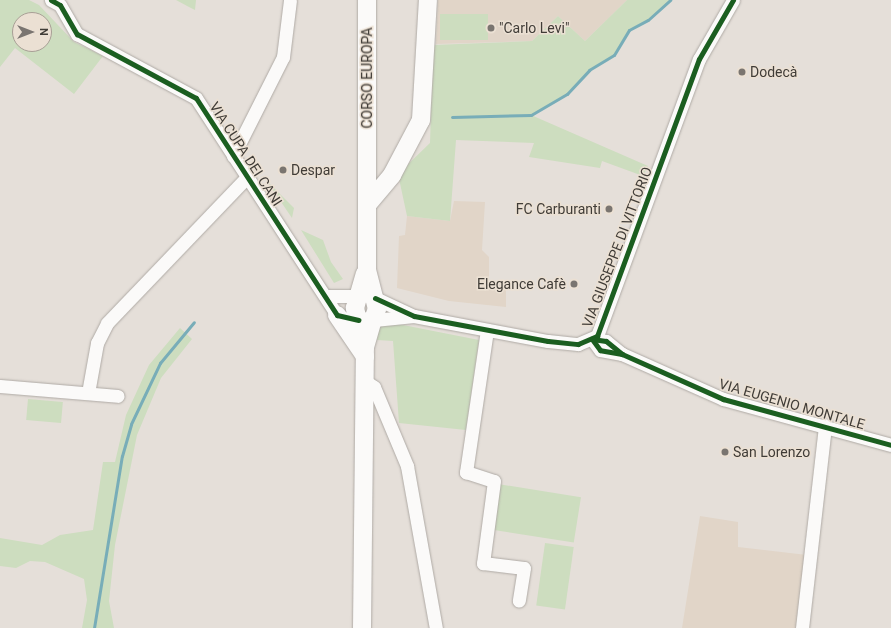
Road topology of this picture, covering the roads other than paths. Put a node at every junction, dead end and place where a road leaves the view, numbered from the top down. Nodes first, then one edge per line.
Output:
1 (50, 0) edge
2 (290, 0) edge
3 (368, 0) edge
4 (428, 0) edge
5 (733, 0) edge
6 (404, 152) junction
7 (367, 155) junction
8 (232, 156) junction
9 (247, 177) junction
10 (367, 205) junction
11 (327, 296) junction
12 (369, 297) junction
13 (337, 315) junction
14 (414, 316) junction
15 (366, 321) junction
16 (487, 330) junction
17 (592, 339) junction
18 (365, 351) junction
19 (365, 381) junction
20 (0, 386) edge
21 (88, 393) junction
22 (118, 396) dead end
23 (825, 425) junction
24 (891, 446) edge
25 (520, 601) dead end
26 (362, 628) edge
27 (436, 628) edge
28 (802, 628) edge

1 - 8 street, VIA CUPA DEI CANI
2 - 8 street
3 - 7 main road, CORSO EUROPA
4 - 6 main road
5 - 17 street, VIA GIUSEPPE DI VITTORIO
6 - 7 main road
6 - 10 main road
7 - 10 main road, CORSO EUROPA
8 - 9 street, VIA CUPA DEI CANI
9 - 11 street, VIA CUPA DEI CANI
9 - 21 street
10 - 12 main road, CORSO EUROPA
11 - 12 street
11 - 13 street, VIA CUPA DEI CANI
12 - 14 street, VIA GIUSEPPE DI VITTORIO
12 - 15 main road
13 - 15 street
13 - 18 main road
14 - 15 street, VIA GIUSEPPE DI VITTORIO
14 - 16 street, VIA GIUSEPPE DI VITTORIO
15 - 18 main road
16 - 17 street, VIA GIUSEPPE DI VITTORIO
16 - 25 street
17 - 23 street, VIA EUGENIO MONTALE
18 - 19 main road
19 - 26 main road
19 - 27 street
20 - 21 street
21 - 22 street
23 - 24 street, VIA EUGENIO MONTALE
23 - 28 street

